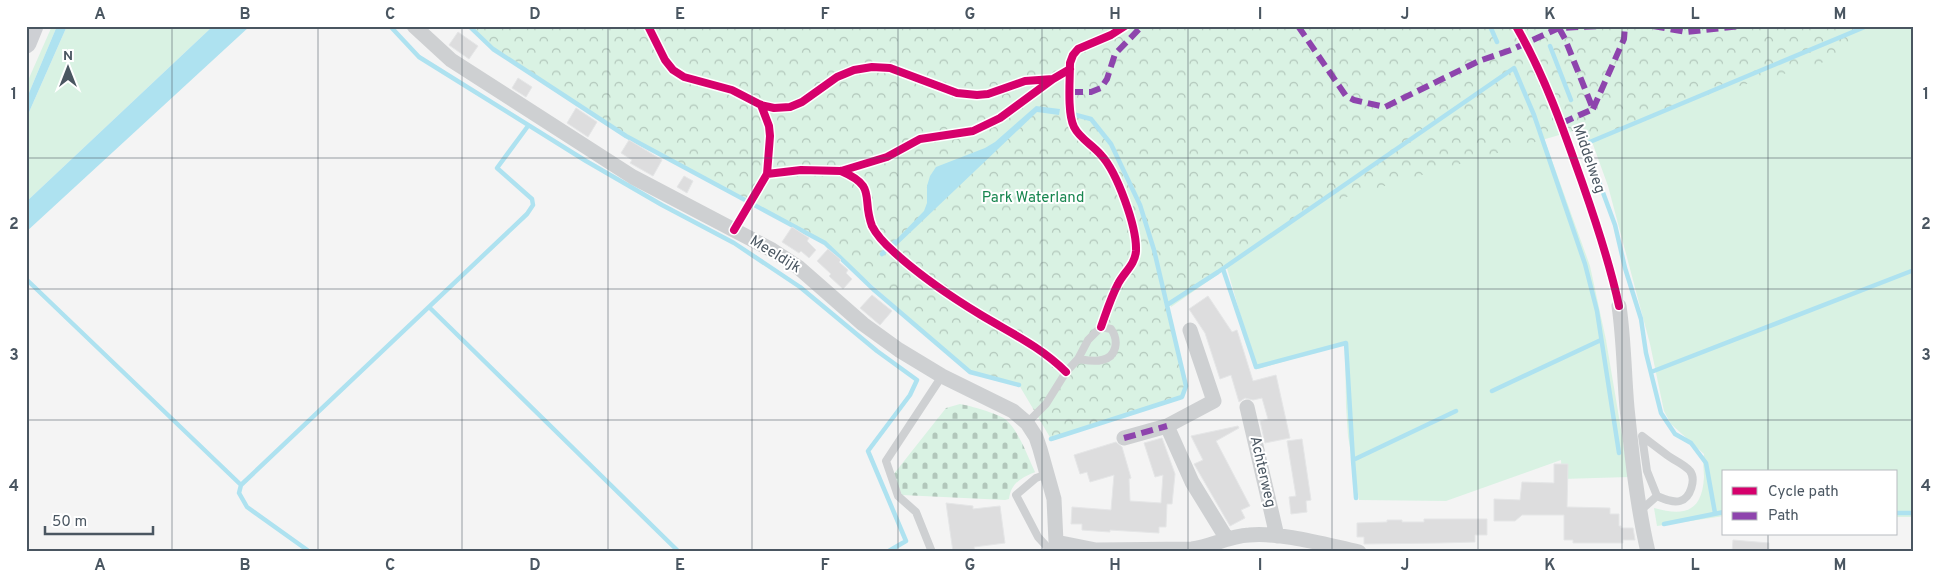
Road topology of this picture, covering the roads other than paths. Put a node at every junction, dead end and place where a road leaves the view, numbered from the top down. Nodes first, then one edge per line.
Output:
1 (33, 26) edge
2 (414, 26) edge
3 (26, 43) edge
4 (1619, 306) dead end
5 (1190, 330) dead end
6 (1078, 359) junction
7 (942, 376) junction
8 (1247, 407) dead end
9 (1027, 423) junction
10 (1167, 426) junction
11 (1124, 438) dead end
12 (1047, 474) junction
13 (1657, 496) junction
14 (1640, 511) junction
15 (1277, 536) junction
16 (1228, 539) junction
17 (1052, 548) edge
18 (1097, 551) edge
19 (932, 552) edge
20 (1359, 552) edge
21 (1648, 552) edge

1 - 3 main road
2 - 7 street, Meeldijk
4 - 14 street
5 - 10 street
6 - 6 lane
6 - 9 lane
7 - 9 street, Meeldijk
7 - 19 lane
8 - 15 street, Achterweg
9 - 12 street, Meeldijk
10 - 11 street
10 - 16 street
12 - 17 street, Meeldijk
12 - 17 lane
13 - 13 lane
13 - 14 lane
14 - 21 street
15 - 16 street
15 - 20 street
16 - 18 street
17 - 18 street

